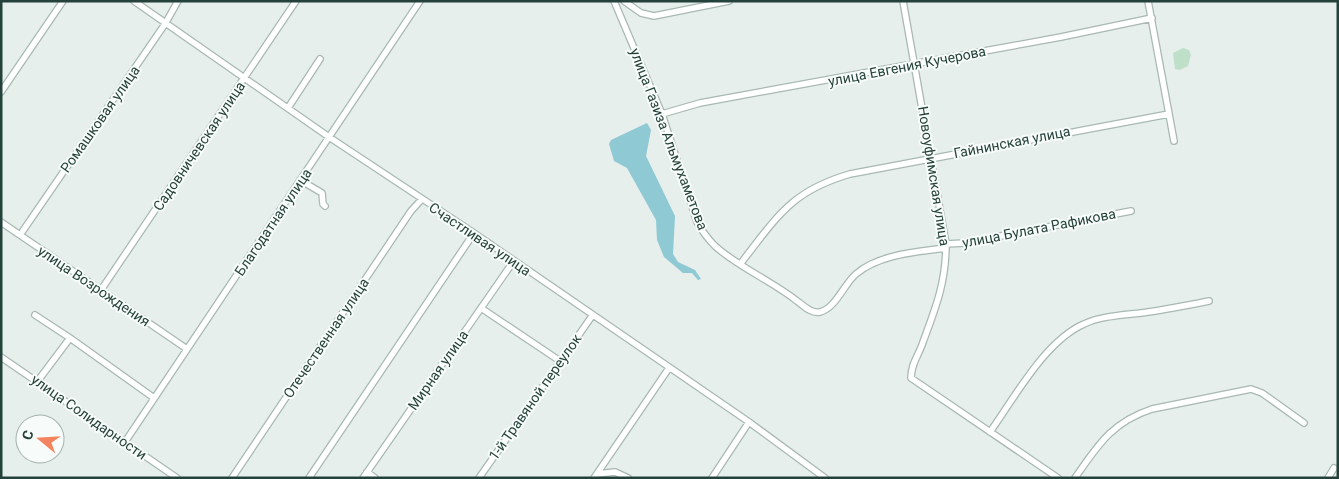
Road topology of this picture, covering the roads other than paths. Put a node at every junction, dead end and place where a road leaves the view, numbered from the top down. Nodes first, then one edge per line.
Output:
1 (62, 1) edge
2 (134, 1) edge
3 (178, 1) edge
4 (296, 1) edge
5 (420, 1) edge
6 (614, 1) edge
7 (624, 1) edge
8 (729, 1) edge
9 (903, 1) edge
10 (1148, 1) edge
11 (1152, 18) junction
12 (165, 24) junction
13 (320, 59) dead end
14 (915, 64) junction
15 (245, 78) junction
16 (1, 92) edge
17 (288, 108) junction
18 (662, 114) junction
19 (1169, 114) junction
20 (329, 137) junction
21 (1174, 140) dead end
22 (932, 158) junction
23 (300, 180) junction
24 (422, 199) junction
25 (325, 206) dead end
26 (1131, 211) dead end
27 (1, 222) edge
28 (474, 233) junction
29 (20, 235) junction
30 (946, 246) junction
31 (513, 262) junction
32 (741, 263) junction
33 (101, 290) junction
34 (1209, 301) dead end
35 (481, 308) junction
36 (35, 315) dead end
37 (592, 316) junction
38 (70, 338) junction
39 (187, 349) junction
40 (1, 357) edge
41 (560, 361) junction
42 (669, 368) junction
43 (37, 382) junction
44 (154, 398) junction
45 (749, 422) junction
46 (1304, 423) dead end
47 (990, 432) junction
48 (125, 442) junction
49 (1334, 468) dead end
50 (367, 472) junction
51 (595, 476) edge
52 (177, 478) edge
53 (232, 478) edge
54 (309, 478) edge
55 (363, 478) edge
56 (375, 478) edge
57 (479, 478) edge
58 (628, 478) edge
59 (712, 478) edge
60 (825, 478) edge
61 (1058, 478) edge
62 (1075, 478) edge
63 (1328, 478) edge

1 - 16 street
2 - 12 street, Счастливая улица
3 - 12 street, Ромашковая улица
4 - 15 street, Садовничевская улица
5 - 20 street, Благодатная улица
6 - 18 street, улица Газиза Альмухаметова
7 - 8 street
9 - 14 street, Новоуфимская улица
10 - 11 street
11 - 14 street, улица Евгения Кучерова
11 - 19 street
12 - 15 street, Счастливая улица
12 - 29 street, Ромашковая улица
13 - 17 street
14 - 18 street, улица Евгения Кучерова
14 - 22 street, Новоуфимская улица
15 - 17 street, Счастливая улица
15 - 33 street, Садовничевская улица
17 - 20 street, Счастливая улица
18 - 32 street, улица Газиза Альмухаметова
19 - 21 street
19 - 22 street, Гайнинская улица
20 - 23 street, Благодатная улица
20 - 24 street, Счастливая улица
22 - 30 street, Новоуфимская улица
22 - 32 street, Гайнинская улица
23 - 25 street
23 - 39 street, Благодатная улица
24 - 28 street, Счастливая улица
24 - 53 street, Отечественная улица
26 - 30 street, улица Булата Рафикова
27 - 29 street, улица Возрождения
28 - 31 street, Счастливая улица
28 - 54 street
29 - 33 street, улица Возрождения
30 - 32 street, улица Булата Рафикова
30 - 47 street, Новоуфимская улица
31 - 35 street, Мирная улица
31 - 37 street, Счастливая улица
33 - 39 street, улица Возрождения
34 - 47 street
35 - 41 street
35 - 50 street, Мирная улица
36 - 38 street
37 - 41 street, 1-й Травяной переулок
37 - 42 street, Счастливая улица
38 - 43 street
38 - 44 street
39 - 44 street, Благодатная улица
40 - 43 street, улица Солидарности
41 - 57 street, 1-й Травяной переулок
42 - 45 street, Счастливая улица
42 - 51 street
43 - 48 street, улица Солидарности
44 - 48 street, Благодатная улица
45 - 59 street
45 - 60 street, Счастливая улица
46 - 62 street
47 - 61 street, Новоуфимская улица
48 - 52 street, улица Солидарности
49 - 63 street
50 - 55 street, Мирная улица
50 - 56 street
51 - 58 street

